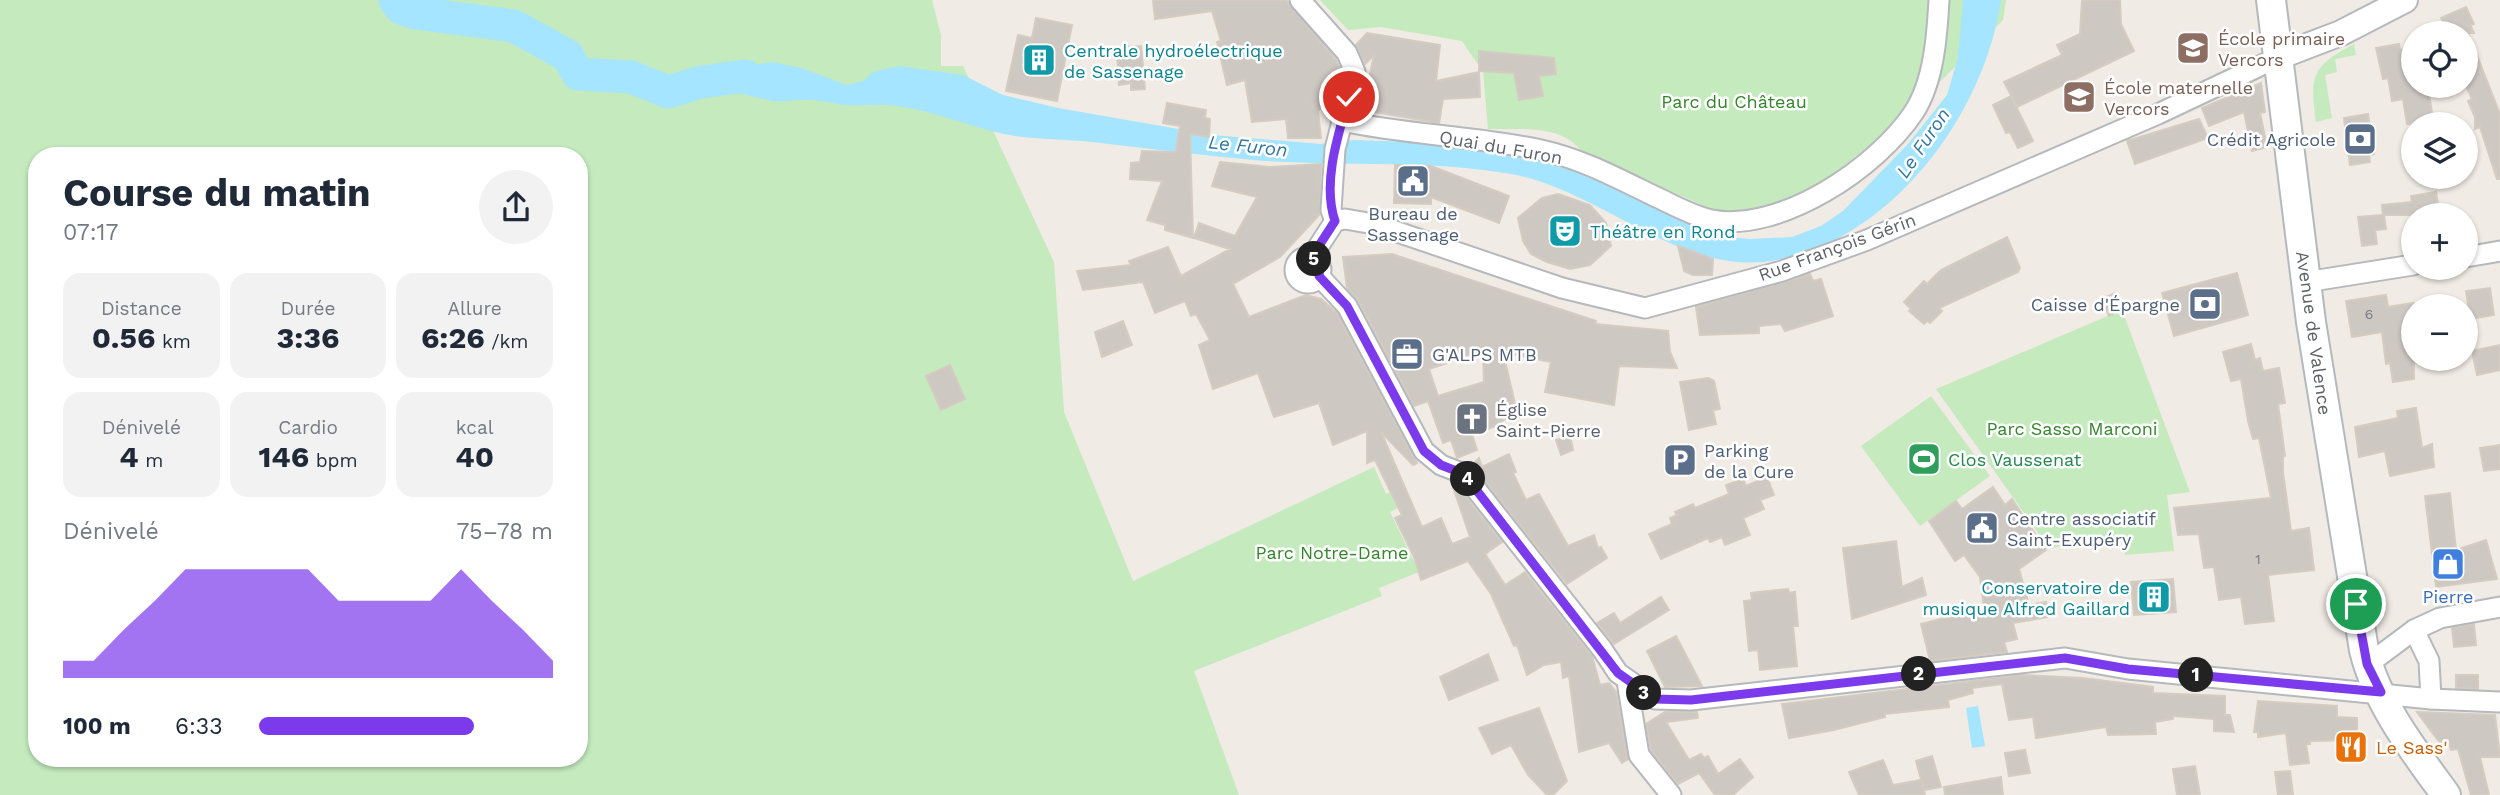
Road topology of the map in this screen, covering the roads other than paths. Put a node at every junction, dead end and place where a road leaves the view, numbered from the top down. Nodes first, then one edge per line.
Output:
1 (1300, 0) edge
2 (1939, 0) edge
3 (2271, 0) edge
4 (2405, 0) edge
5 (2281, 56) junction
6 (1340, 130) junction
7 (1335, 221) junction
8 (2500, 251) edge
9 (2478, 255) edge
10 (2401, 267) edge
11 (2306, 282) junction
12 (2500, 607) edge
13 (2414, 630) junction
14 (2367, 664) junction
15 (1627, 681) junction
16 (2381, 692) junction
17 (2431, 699) junction
18 (2500, 702) edge
19 (1671, 795) edge
20 (2446, 795) edge

1 - 6 street
2 - 6 street, Quai du Furon
3 - 5 main road, Avenue de Valence
4 - 5 street
5 - 7 street, Rue François Gérin
5 - 11 main road, Avenue de Valence
6 - 7 street
7 - 15 street
8 - 9 street
10 - 11 street
11 - 14 main road, Avenue de Valence
12 - 13 street
13 - 14 street
13 - 17 street
14 - 16 main road, Avenue de Valence
15 - 16 street
15 - 19 street
16 - 17 street
16 - 20 main road, Avenue de Valence
17 - 18 street

